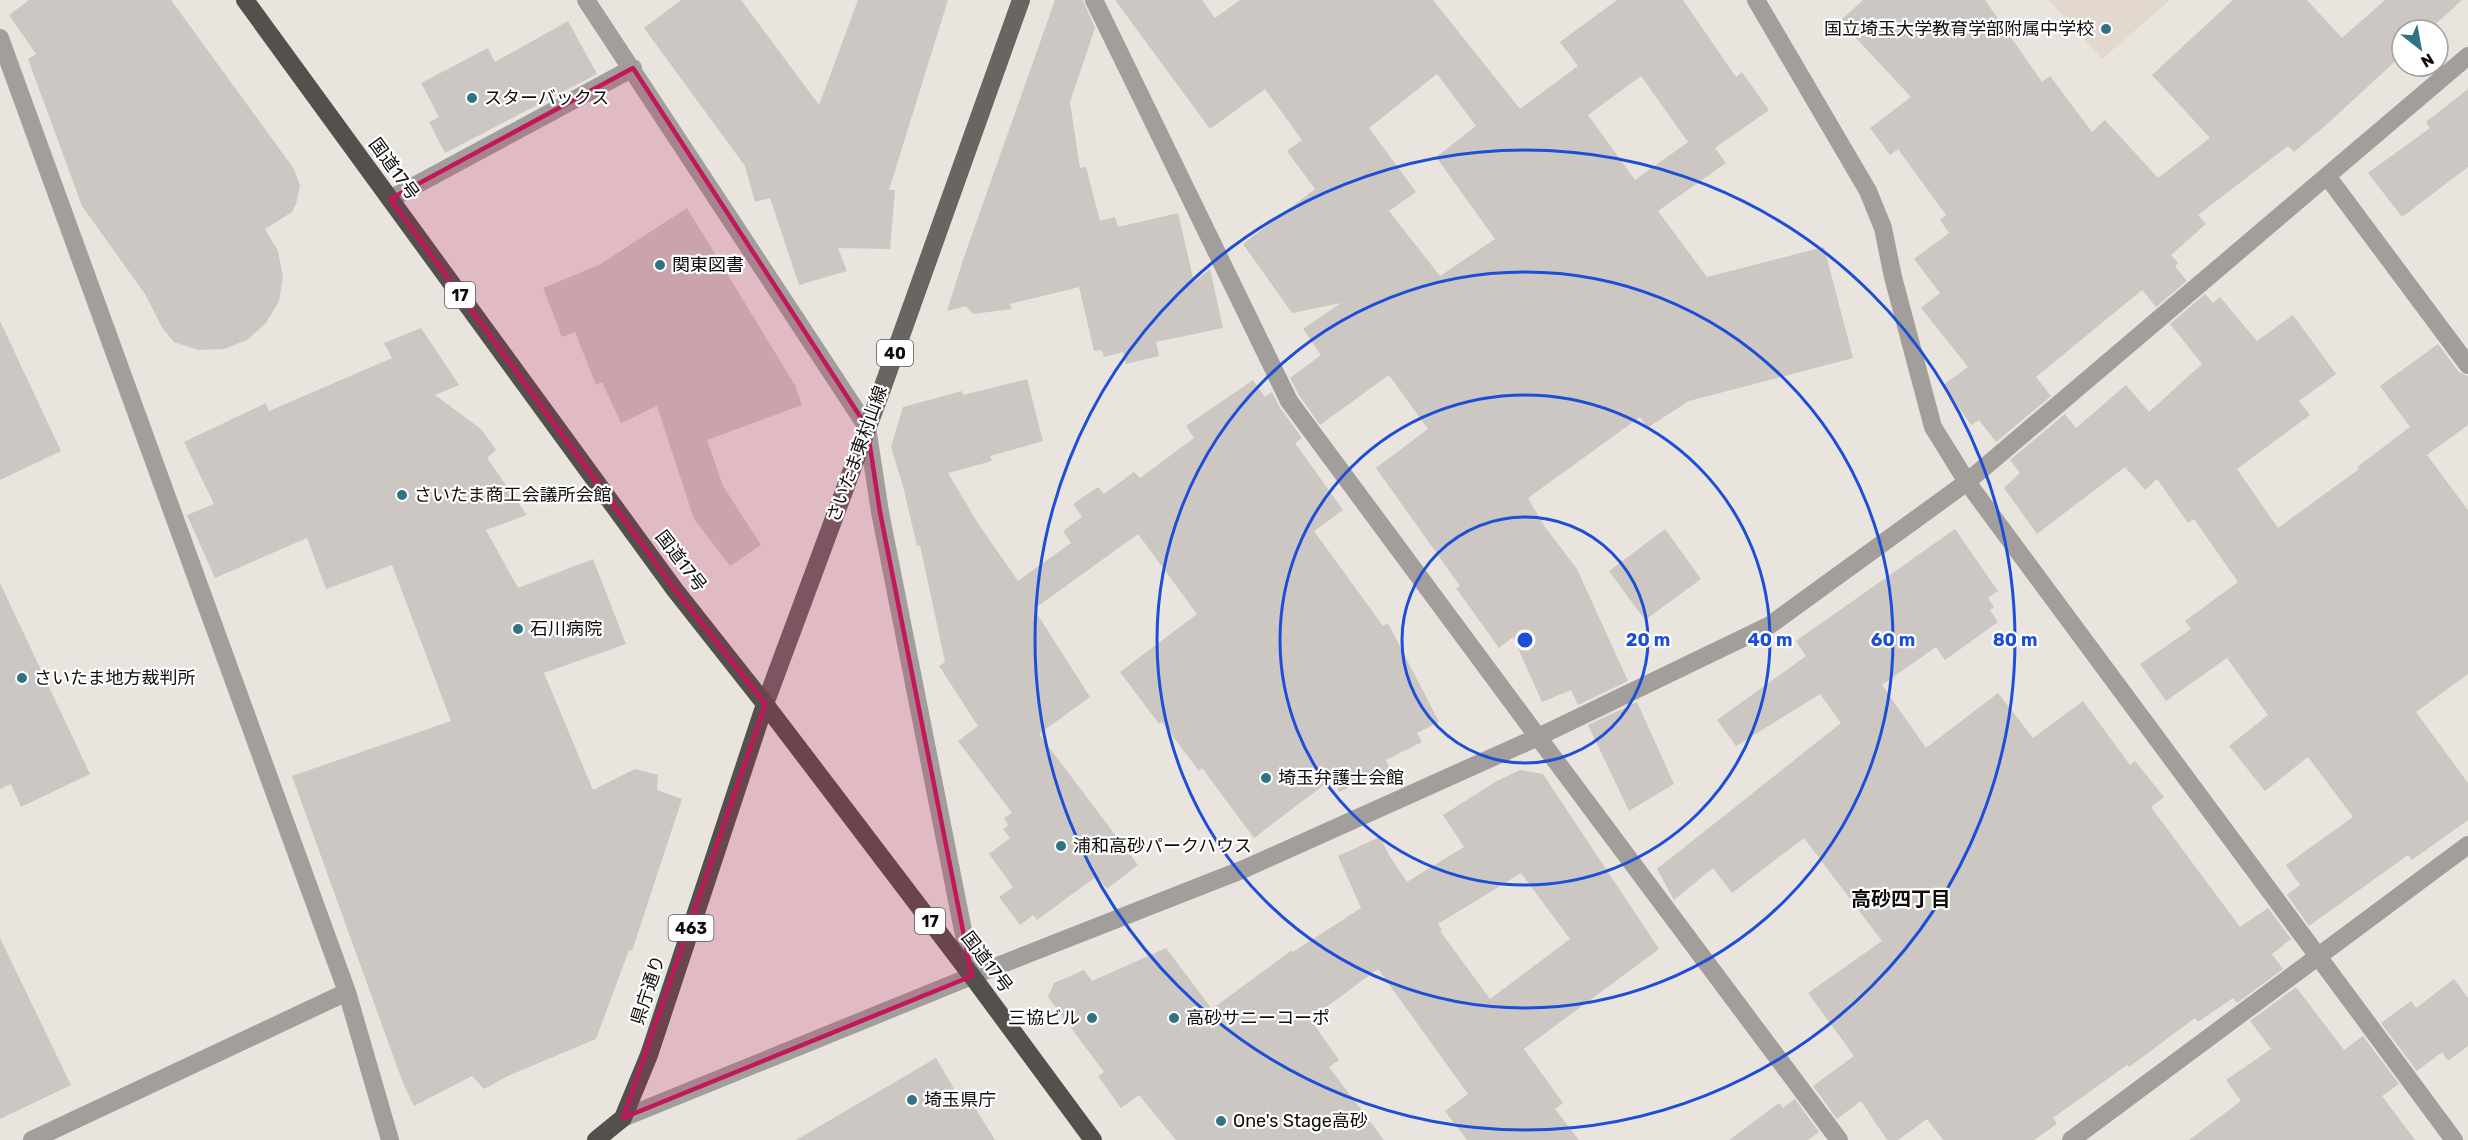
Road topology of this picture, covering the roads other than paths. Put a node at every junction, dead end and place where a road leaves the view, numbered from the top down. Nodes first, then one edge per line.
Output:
1 (245, 0) edge
2 (586, 0) edge
3 (1021, 0) edge
4 (1094, 0) edge
5 (1756, 0) edge
6 (0, 38) edge
7 (2468, 56) edge
8 (633, 69) junction
9 (2327, 176) junction
10 (390, 199) junction
11 (2468, 365) edge
12 (867, 427) junction
13 (1967, 482) junction
14 (765, 704) junction
15 (1538, 737) junction
16 (2468, 845) edge
17 (2318, 956) junction
18 (972, 976) junction
19 (347, 992) junction
20 (623, 1118) junction
21 (32, 1140) edge
22 (390, 1140) edge
23 (596, 1140) edge
24 (1093, 1140) edge
25 (1839, 1140) edge
26 (2071, 1140) edge
27 (2454, 1140) edge

1 - 10 highway, 国道17号 / 17
2 - 8 street
3 - 12 main road, さいたま東村山線 / 40
4 - 15 street
5 - 13 street
6 - 19 street
7 - 9 street
8 - 10 street
8 - 12 street
9 - 11 street
9 - 13 street
10 - 14 highway, 国道17号 / 17
12 - 14 main road, さいたま東村山線 / 40
12 - 18 street
13 - 15 street
13 - 17 street
14 - 18 highway, 国道17号 / 17
14 - 20 highway, 県庁通り / 463
15 - 18 street
15 - 25 street
16 - 17 street
17 - 26 street
17 - 27 street
18 - 20 street
18 - 24 highway, 国道17号 / 17
19 - 21 street
19 - 22 street
20 - 23 highway, 県庁通り / 463

